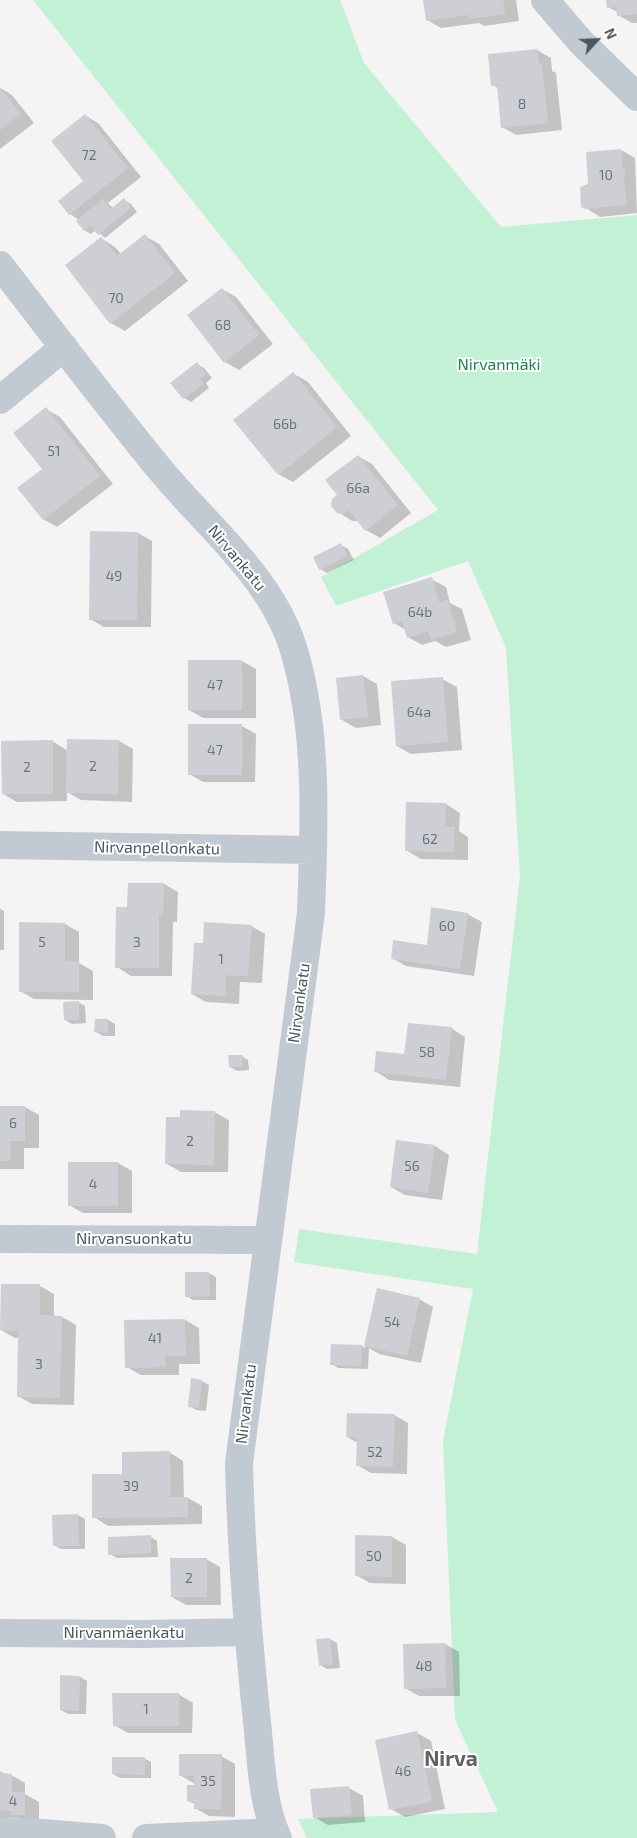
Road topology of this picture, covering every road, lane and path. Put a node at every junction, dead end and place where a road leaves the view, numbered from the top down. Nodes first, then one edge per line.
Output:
1 (545, 0) edge
2 (637, 97) edge
3 (0, 265) edge
4 (64, 347) junction
5 (0, 400) edge
6 (0, 845) edge
7 (313, 850) junction
8 (0, 1239) edge
9 (267, 1240) junction
10 (248, 1632) junction
11 (0, 1633) edge
12 (0, 1832) edge
13 (277, 1835) edge
14 (102, 1838) edge
15 (146, 1838) edge

1 - 2 street
3 - 4 street, Nirvankatu
4 - 5 street
4 - 7 street, Nirvankatu
6 - 7 street, Nirvanpellonkatu
7 - 9 street, Nirvankatu
8 - 9 street, Nirvansuonkatu
9 - 10 street, Nirvankatu
10 - 11 street, Nirvanmäenkatu
10 - 13 street, Nirvankatu
12 - 14 street
13 - 15 street

